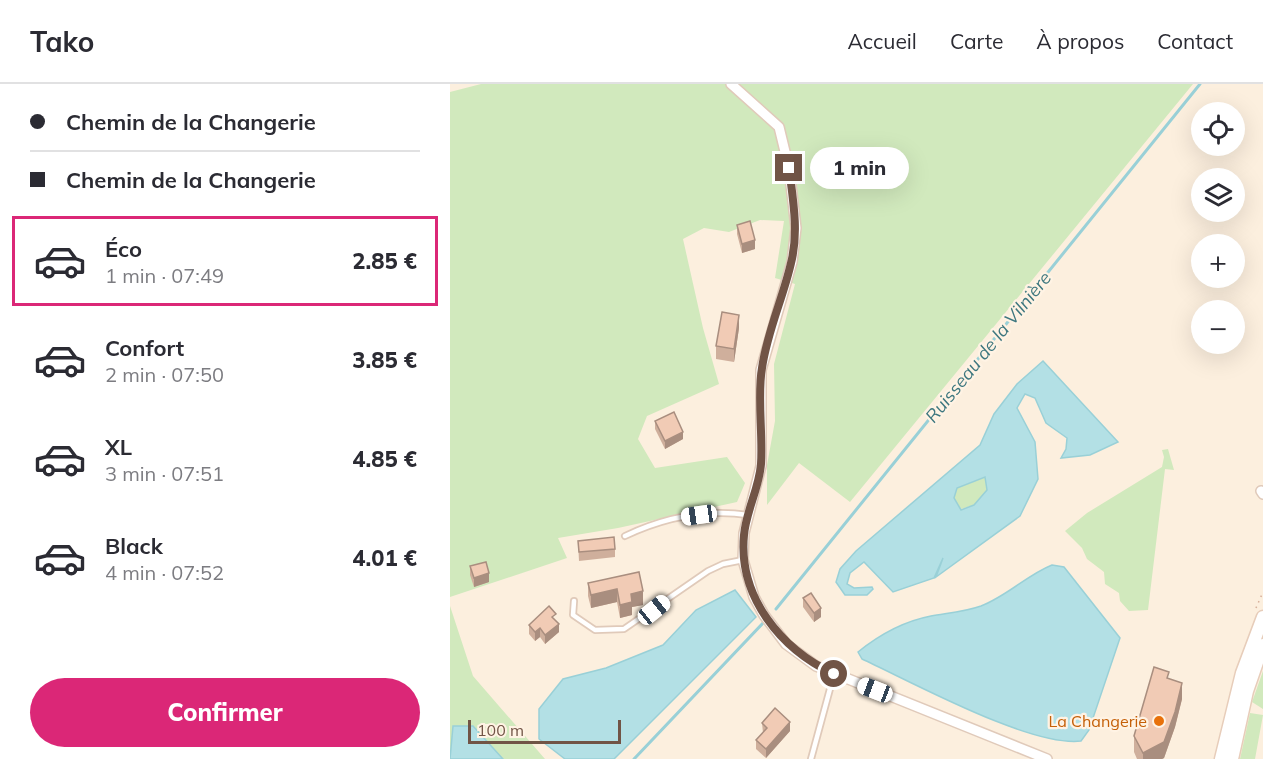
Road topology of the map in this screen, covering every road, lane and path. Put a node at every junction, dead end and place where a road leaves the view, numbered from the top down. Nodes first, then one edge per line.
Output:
1 (731, 84) edge
2 (748, 515) junction
3 (625, 536) dead end
4 (743, 560) junction
5 (574, 601) dead end
6 (1263, 617) edge
7 (1263, 645) edge
8 (834, 674) junction
9 (811, 759) edge
10 (1047, 759) edge
11 (1221, 759) edge
12 (1232, 759) edge

1 - 2 street
2 - 3 lane
2 - 4 street
4 - 5 lane
4 - 8 street
6 - 11 street
7 - 12 street
8 - 9 lane
8 - 10 street

